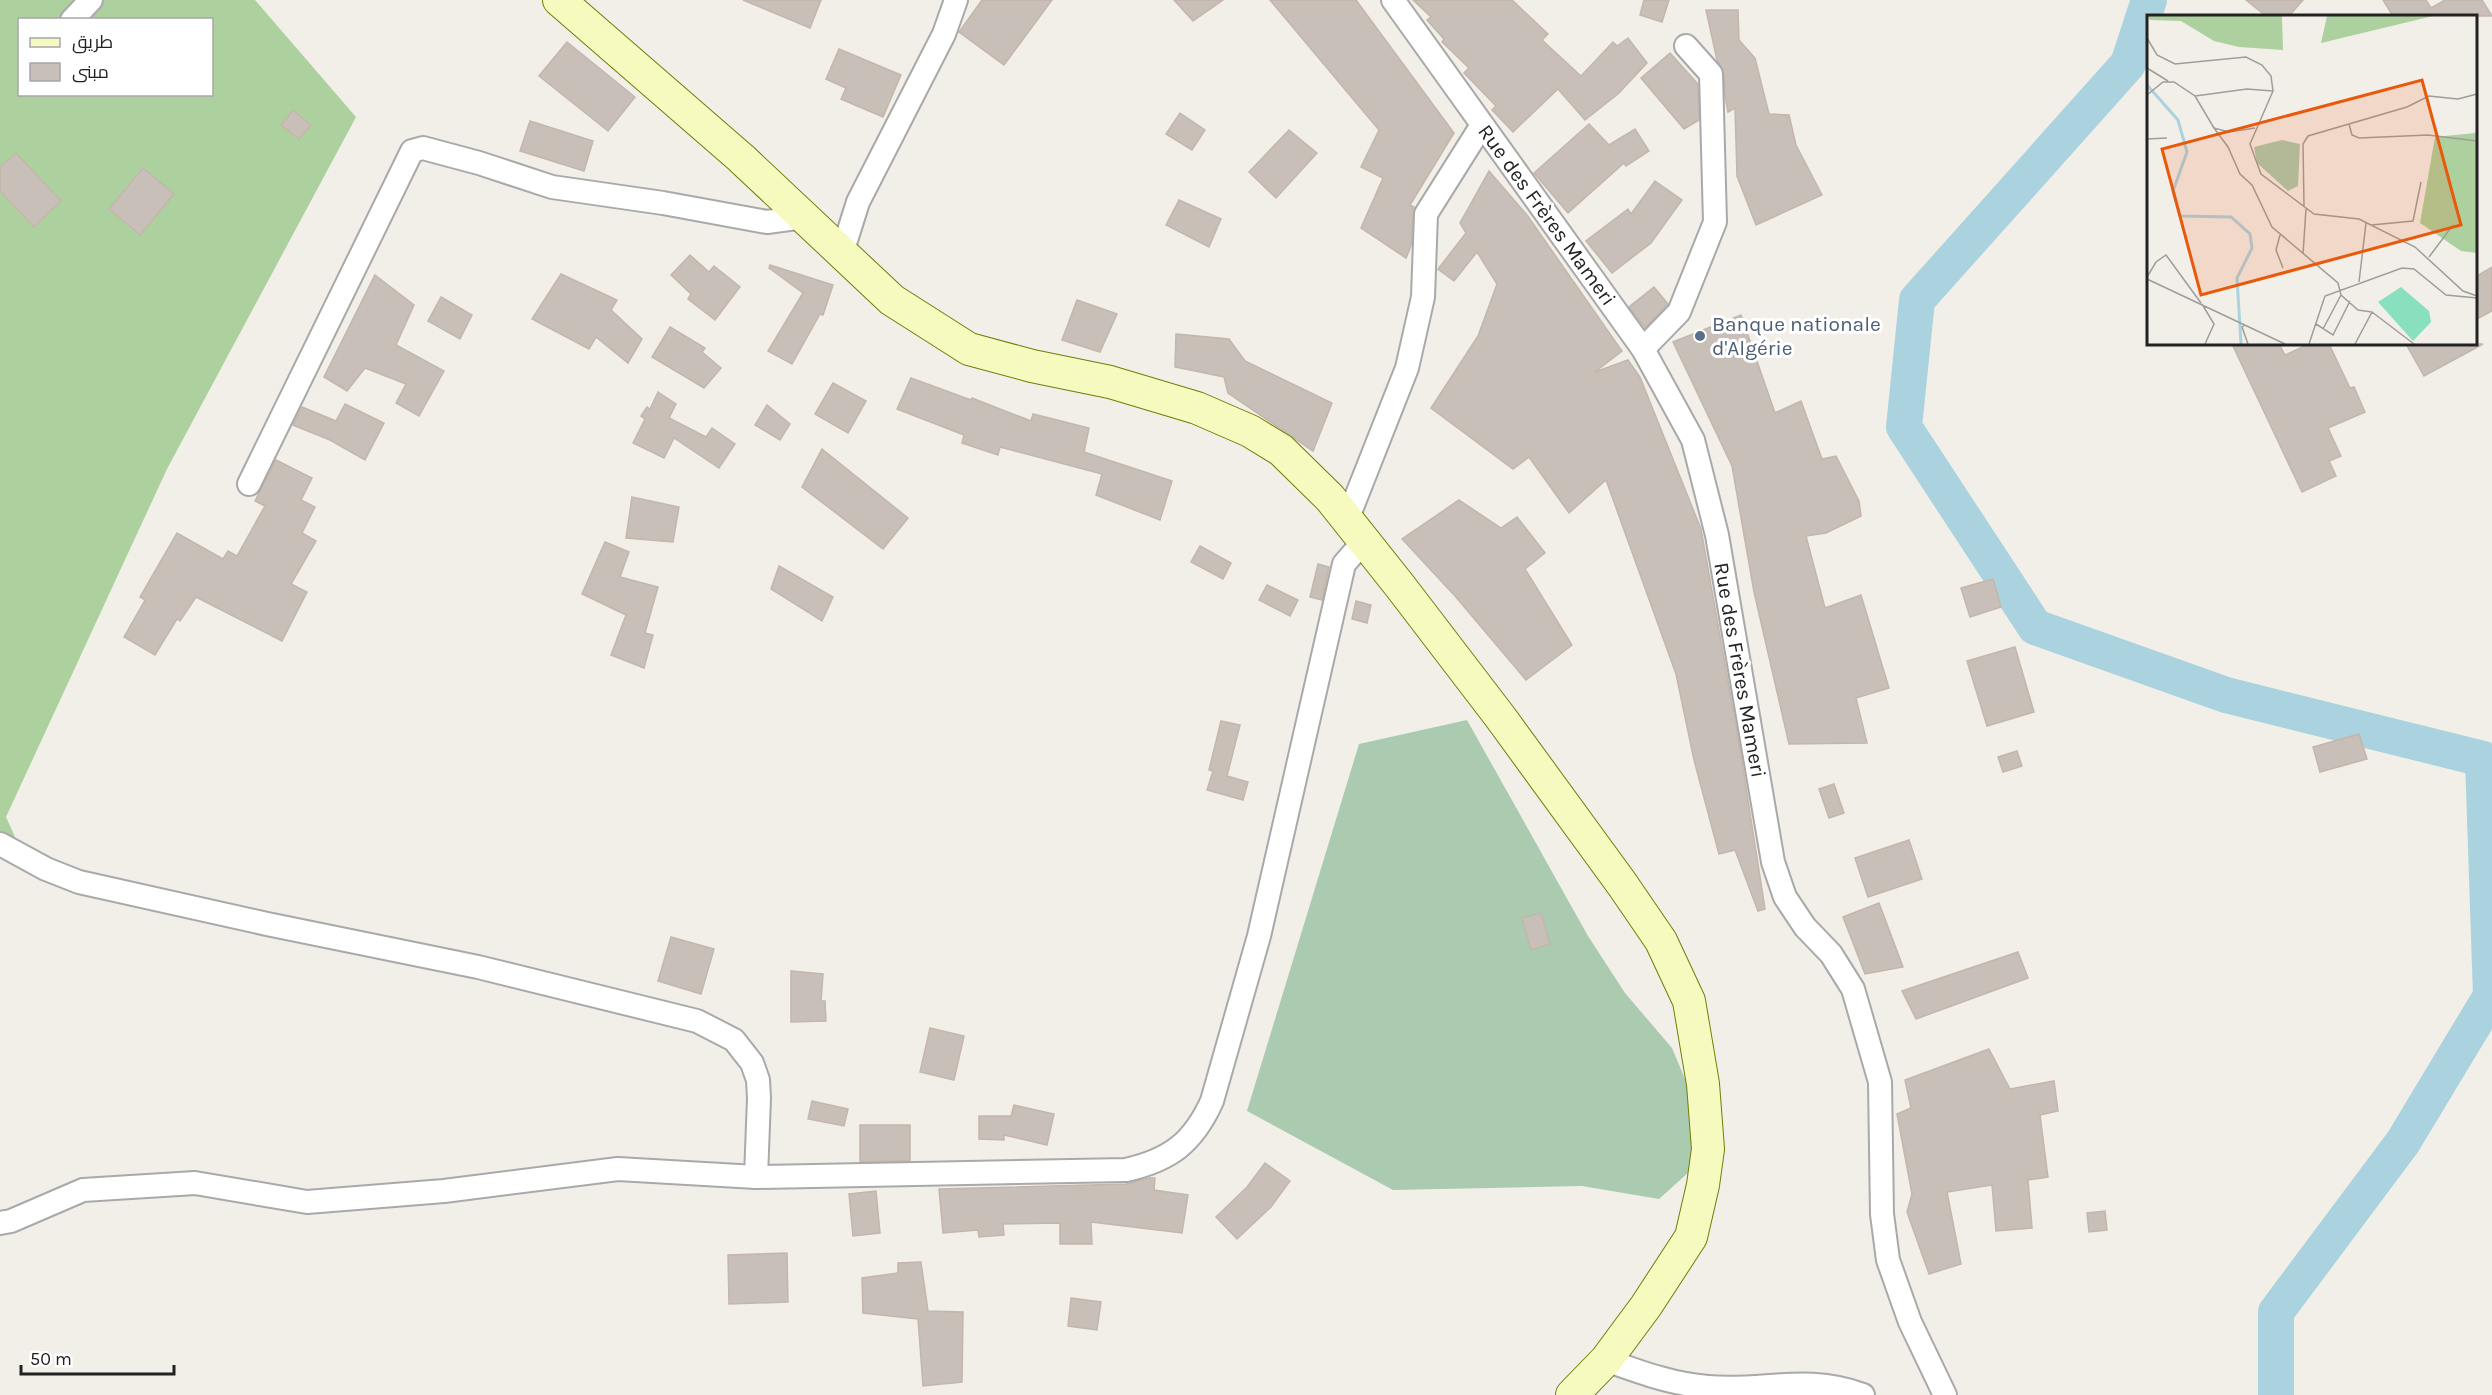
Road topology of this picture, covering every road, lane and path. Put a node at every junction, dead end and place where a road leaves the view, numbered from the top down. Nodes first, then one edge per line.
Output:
1 (91, 0) edge
2 (559, 0) edge
3 (956, 0) edge
4 (1393, 0) edge
5 (74, 18) edge
6 (1686, 46) dead end
7 (1482, 125) junction
8 (804, 217) junction
9 (842, 253) junction
10 (1643, 349) junction
11 (249, 484) dead end
12 (1356, 530) junction
13 (0, 844) edge
14 (756, 1177) junction
15 (0, 1223) edge
16 (1606, 1360) junction
17 (1572, 1395) edge
18 (1863, 1395) edge
19 (1946, 1395) edge

1 - 5 street
2 - 8 main road
3 - 9 street
4 - 7 street, Rue des Frères Mameri
6 - 10 street
7 - 10 street, Rue des Frères Mameri
7 - 12 street
8 - 9 main road
8 - 11 street
9 - 12 main road
10 - 19 street, Rue des Frères Mameri
12 - 14 street
12 - 16 main road
13 - 14 street
14 - 15 street
16 - 17 main road
16 - 18 street

